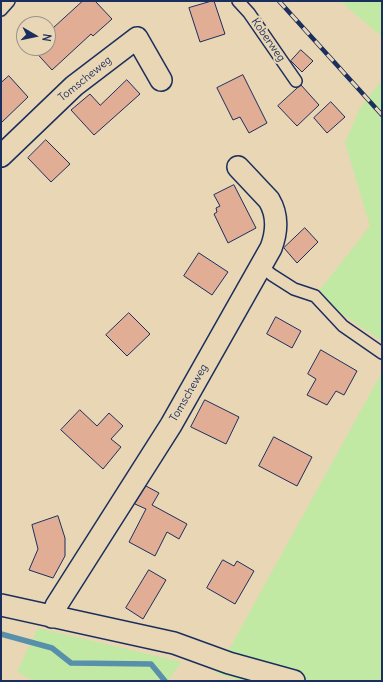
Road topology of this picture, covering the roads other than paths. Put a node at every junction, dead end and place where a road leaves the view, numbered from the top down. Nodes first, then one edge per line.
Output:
1 (9, 1) edge
2 (238, 1) edge
3 (1, 10) edge
4 (161, 80) dead end
5 (296, 81) dead end
6 (1, 156) edge
7 (238, 167) dead end
8 (261, 266) junction
9 (382, 353) edge
10 (1, 605) edge
11 (52, 617) junction
12 (294, 681) edge

1 - 3 lane
2 - 5 lane, Koberweg
4 - 6 street, Tomscheweg
7 - 8 street, Tomscheweg
8 - 9 lane
8 - 11 street, Tomscheweg
10 - 11 street
11 - 12 street

